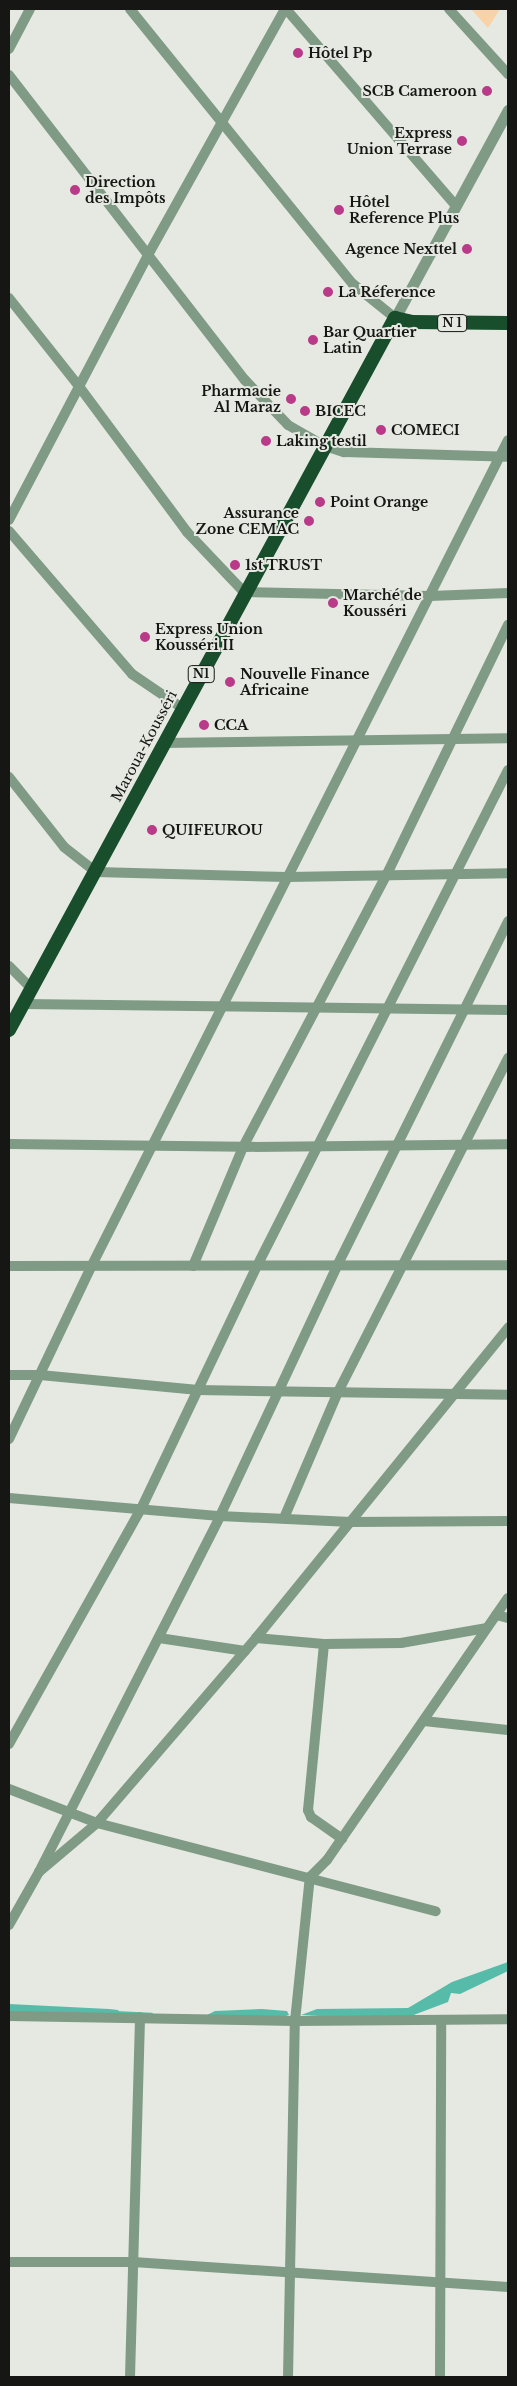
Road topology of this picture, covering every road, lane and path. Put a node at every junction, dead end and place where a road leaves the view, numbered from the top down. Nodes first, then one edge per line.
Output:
1 (30, 9) edge
2 (130, 9) edge
3 (286, 9) edge
4 (449, 9) edge
5 (9, 49) edge
6 (508, 74) edge
7 (9, 75) edge
8 (508, 110) edge
9 (221, 120) junction
10 (456, 206) junction
11 (148, 255) junction
12 (9, 298) edge
13 (395, 318) junction
14 (508, 323) edge
15 (78, 385) junction
16 (508, 440) edge
17 (325, 446) junction
18 (504, 457) edge
19 (9, 520) edge
20 (9, 531) edge
21 (244, 592) junction
22 (508, 593) edge
23 (430, 596) junction
24 (508, 625) edge
25 (182, 708) junction
26 (358, 738) junction
27 (452, 738) junction
28 (508, 738) edge
29 (164, 743) junction
30 (508, 770) edge
31 (9, 777) edge
32 (96, 872) junction
33 (508, 873) edge
34 (387, 874) junction
35 (456, 874) junction
36 (288, 877) junction
37 (508, 921) edge
38 (9, 966) edge
39 (31, 988) junction
40 (23, 1004) junction
41 (222, 1008) junction
42 (466, 1009) junction
43 (315, 1010) junction
44 (388, 1010) junction
45 (508, 1010) edge
46 (9, 1030) edge
47 (508, 1058) edge
48 (9, 1144) edge
49 (397, 1144) junction
50 (465, 1144) junction
51 (508, 1144) edge
52 (318, 1145) junction
53 (152, 1146) junction
54 (243, 1147) junction
55 (338, 1264) junction
56 (402, 1265) junction
57 (508, 1265) edge
58 (9, 1266) edge
59 (193, 1266) junction
60 (257, 1266) junction
61 (91, 1267) junction
62 (508, 1328) edge
63 (40, 1374) junction
64 (9, 1375) edge
65 (198, 1390) junction
66 (278, 1390) junction
67 (338, 1392) junction
68 (452, 1395) junction
69 (508, 1395) edge
70 (9, 1439) edge
71 (9, 1498) edge
72 (141, 1509) junction
73 (220, 1516) junction
74 (284, 1518) junction
75 (508, 1521) edge
76 (351, 1522) junction
77 (508, 1598) edge
78 (496, 1615) junction
79 (508, 1618) edge
80 (486, 1628) junction
81 (159, 1638) junction
82 (256, 1638) junction
83 (324, 1644) junction
84 (245, 1651) junction
85 (424, 1721) junction
86 (508, 1730) edge
87 (9, 1744) edge
88 (9, 1789) edge
89 (69, 1813) junction
90 (97, 1823) junction
91 (342, 1838) junction
92 (39, 1872) junction
93 (310, 1877) junction
94 (436, 1911) dead end
95 (9, 1925) edge
96 (9, 2016) edge
97 (140, 2017) junction
98 (508, 2019) edge
99 (295, 2021) junction
100 (441, 2021) junction
101 (9, 2262) edge
102 (133, 2262) junction
103 (288, 2274) junction
104 (438, 2283) junction
105 (508, 2287) edge
106 (130, 2377) edge
107 (288, 2377) edge
108 (440, 2377) edge

1 - 5 street
2 - 9 street
3 - 9 street
3 - 10 street
4 - 6 street
7 - 11 street
8 - 10 street
9 - 11 street
9 - 13 street
10 - 13 street
11 - 15 street
11 - 17 street
12 - 15 street
13 - 14 highway, N 1
13 - 17 highway, Maroua-Kousséri / N1
15 - 19 street
15 - 21 street
16 - 18 street
17 - 18 street
17 - 21 highway, Maroua-Kousséri / N1
18 - 23 street
20 - 25 street
21 - 23 street
21 - 25 highway, Maroua-Kousséri / N1
22 - 23 street
23 - 26 street
24 - 27 street
25 - 29 highway, Maroua-Kousséri / N1
26 - 27 street
26 - 29 street
26 - 36 street
27 - 28 street
27 - 34 street
29 - 32 highway, Maroua-Kousséri / N1
30 - 35 street
31 - 32 street
32 - 36 street
32 - 39 highway, Maroua-Kousséri / N1
33 - 35 street
34 - 35 street
34 - 36 street
34 - 43 street
35 - 44 street
36 - 41 street
37 - 42 street
38 - 39 street
39 - 40 highway, Maroua-Kousséri / N1
40 - 41 street
40 - 46 highway, Maroua-Kousséri / N1
41 - 43 street
41 - 53 street
42 - 44 street
42 - 45 street
42 - 49 street
43 - 44 street
43 - 54 street
44 - 52 street
47 - 50 street
48 - 53 street
49 - 50 street
49 - 52 street
49 - 55 street
50 - 51 street
50 - 56 street
52 - 54 street
52 - 60 street
53 - 54 street
53 - 61 street
54 - 59 street
55 - 56 street
55 - 60 street
55 - 66 street
56 - 57 street
56 - 67 street
58 - 61 street
59 - 60 street
59 - 61 street
60 - 65 street
61 - 63 street
62 - 68 street
63 - 64 street
63 - 65 street
63 - 70 street
65 - 66 street
65 - 72 street
66 - 67 street
66 - 73 street
67 - 68 street
67 - 74 street
68 - 69 street
68 - 76 street
71 - 72 street
72 - 73 street
72 - 87 street
73 - 74 street
73 - 81 street
74 - 76 street
75 - 76 street
76 - 82 street
77 - 78 street
78 - 79 street
78 - 80 street
80 - 83 street
80 - 85 street
81 - 84 street
81 - 89 street
82 - 83 street
82 - 84 street
83 - 91 street
84 - 90 street
85 - 86 street
85 - 91 street
88 - 89 street
89 - 90 street
89 - 92 street
90 - 92 street
90 - 93 street
91 - 93 street
92 - 95 street
93 - 94 street
93 - 99 street
96 - 97 street
97 - 99 street
97 - 102 street
98 - 100 street
99 - 100 street
99 - 103 street
100 - 104 street
101 - 102 street
102 - 103 street
102 - 106 street
103 - 104 street
103 - 107 street
104 - 105 street
104 - 108 street

